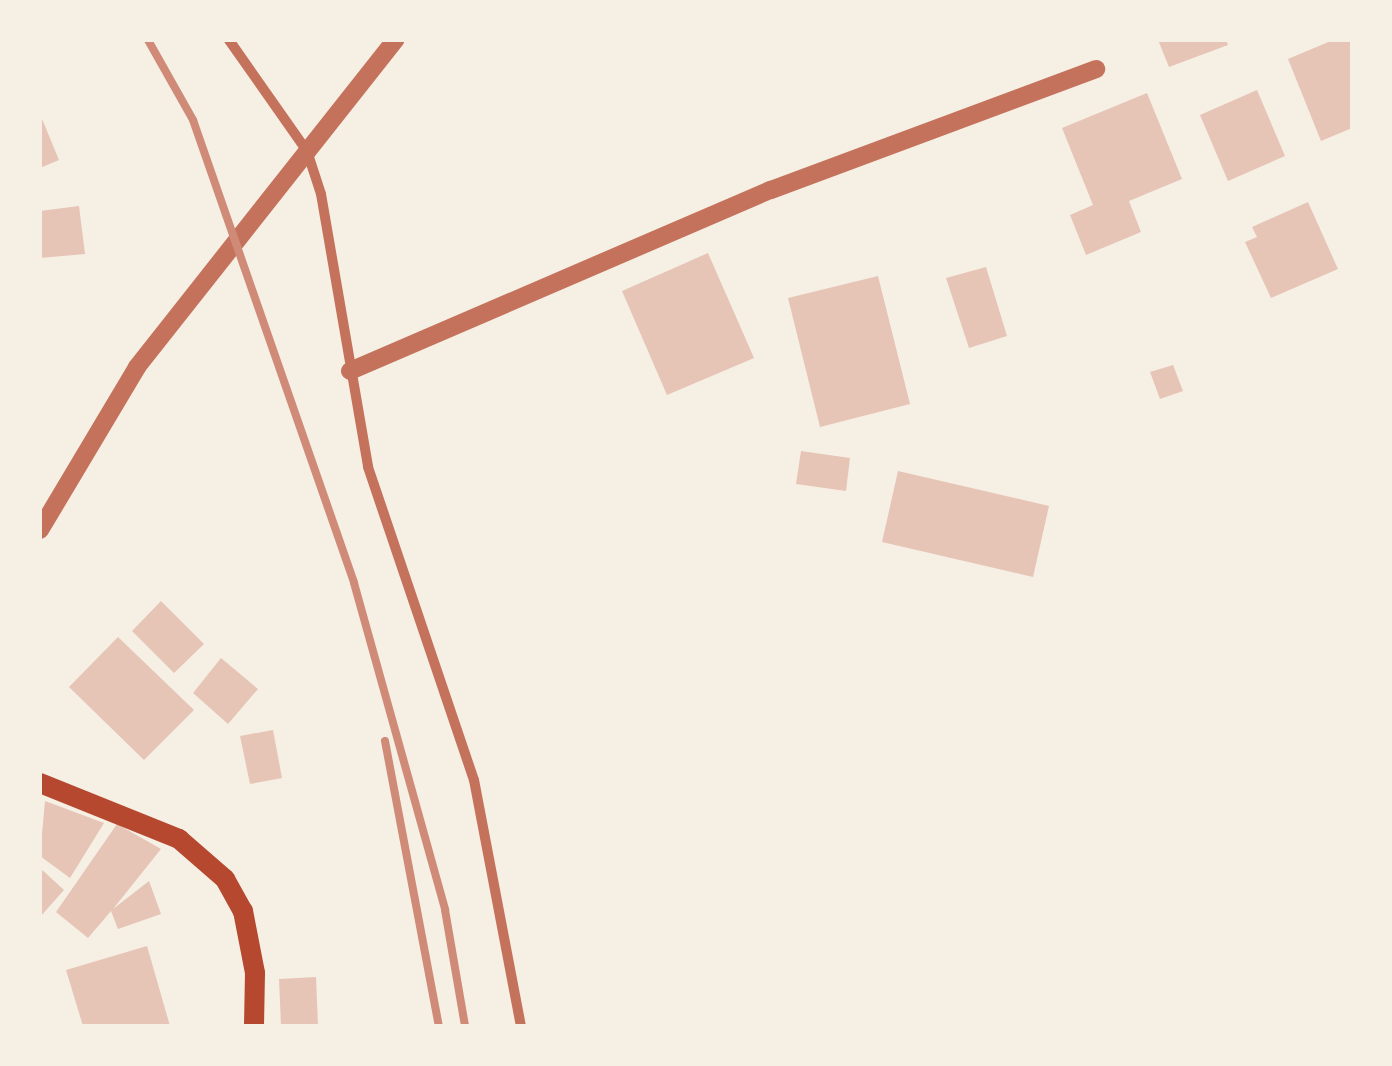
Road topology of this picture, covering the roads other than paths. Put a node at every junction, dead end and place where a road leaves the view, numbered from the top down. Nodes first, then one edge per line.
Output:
1 (230, 40) edge
2 (396, 40) edge
3 (1096, 69) dead end
4 (308, 151) junction
5 (350, 371) junction
6 (40, 530) edge
7 (40, 783) edge
8 (254, 1026) edge
9 (521, 1026) edge

1 - 4 street
2 - 4 street
3 - 5 street
4 - 5 street
4 - 6 street
5 - 9 street
7 - 8 main road

